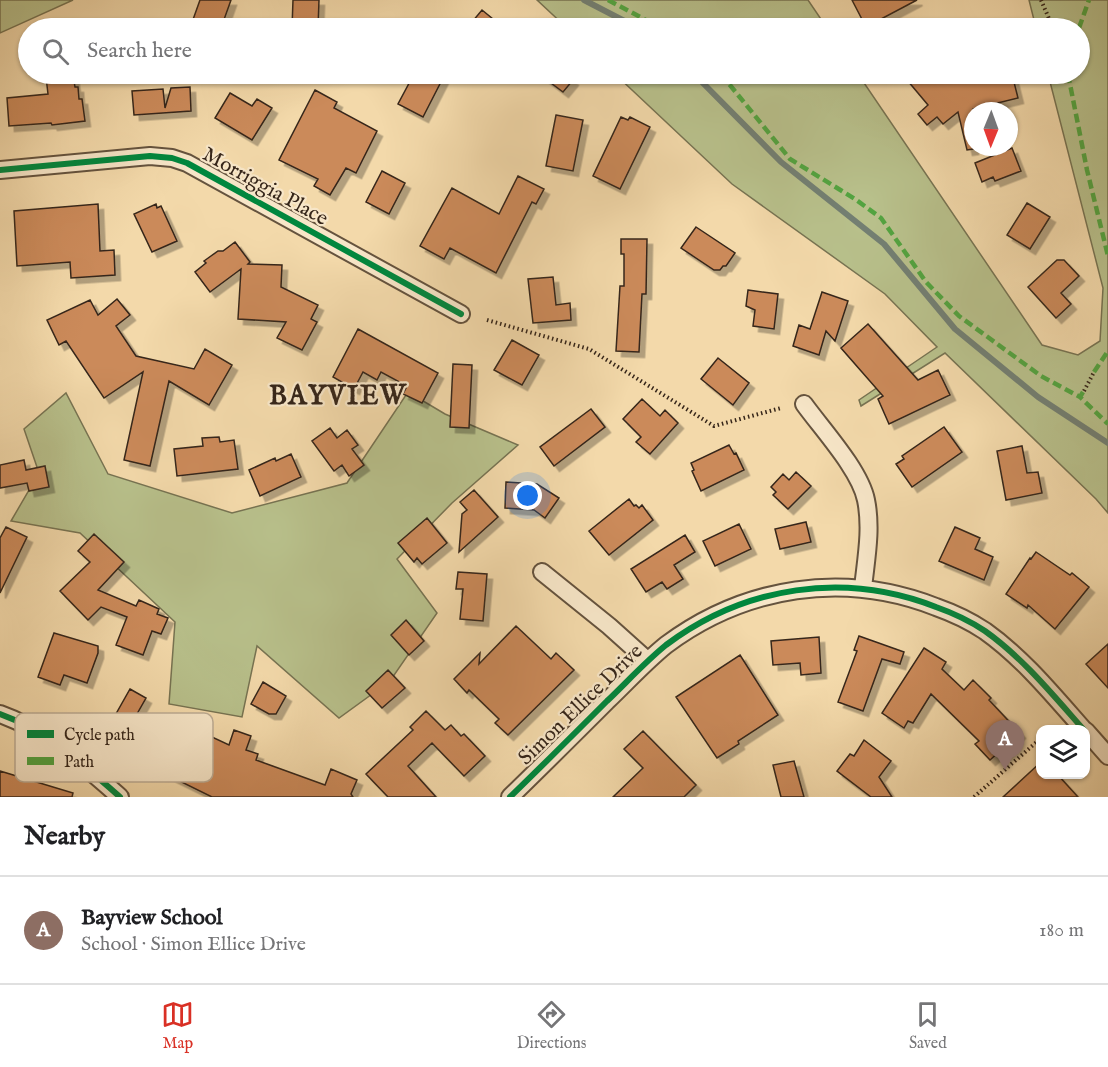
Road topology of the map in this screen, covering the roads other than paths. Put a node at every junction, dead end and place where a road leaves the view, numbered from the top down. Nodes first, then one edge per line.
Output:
1 (0, 170) edge
2 (461, 314) dead end
3 (804, 404) dead end
4 (542, 572) dead end
5 (863, 588) junction
6 (648, 661) junction
7 (0, 714) edge
8 (15, 720) edge
9 (1080, 725) edge
10 (1090, 736) edge
11 (1108, 756) edge
12 (102, 782) edge
13 (120, 797) edge
14 (510, 797) edge

1 - 2 street, Morriggia Place
3 - 5 street
4 - 6 street
5 - 6 street, Simon Ellice Drive
5 - 9 street, Simon Ellice Drive
6 - 14 street, Simon Ellice Drive
7 - 8 street
10 - 11 street, Simon Ellice Drive
12 - 13 street

